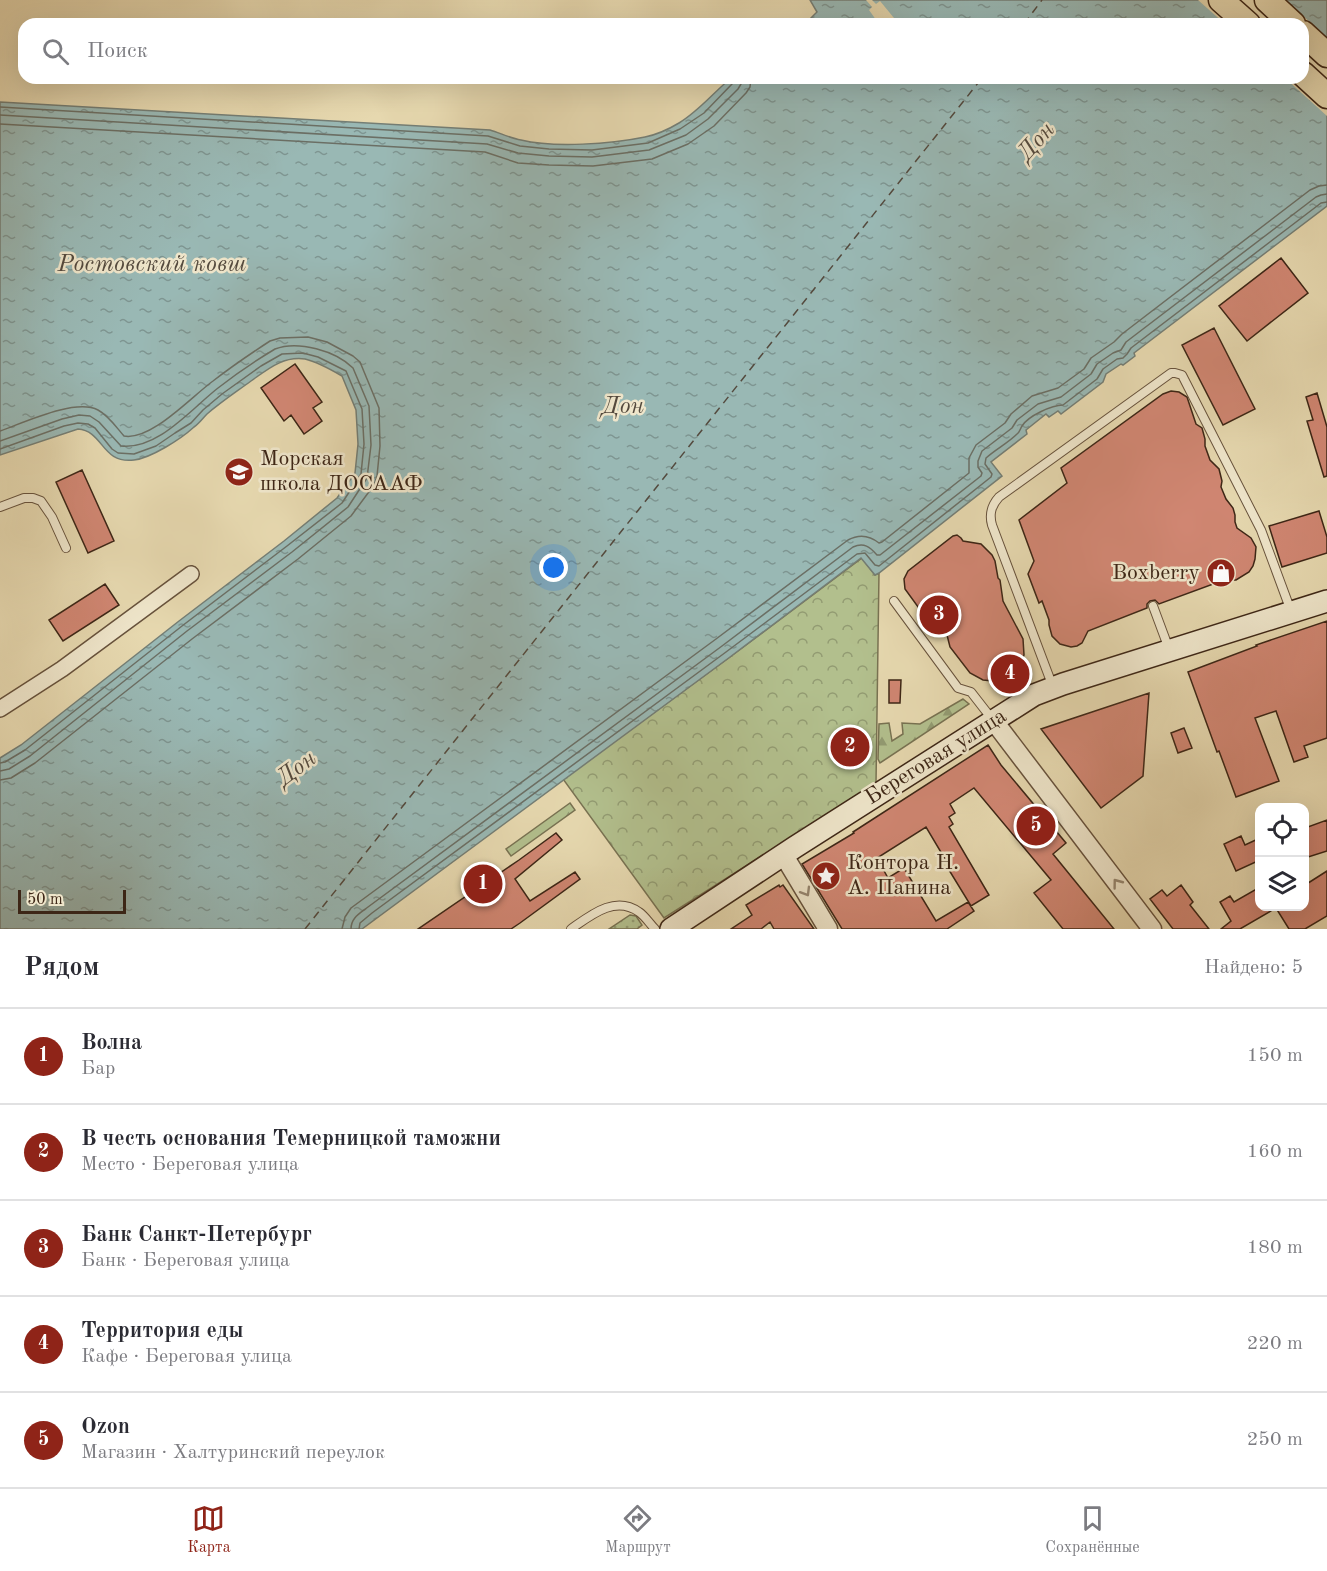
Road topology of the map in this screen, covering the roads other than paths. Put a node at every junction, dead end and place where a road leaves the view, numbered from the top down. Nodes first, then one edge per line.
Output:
1 (1221, 0) edge
2 (1267, 0) edge
3 (1241, 18) edge
4 (1286, 18) edge
5 (1309, 38) edge
6 (1327, 55) edge
7 (1309, 80) edge
8 (1327, 96) edge
9 (0, 507) edge
10 (66, 548) dead end
11 (191, 574) dead end
12 (894, 601) dead end
13 (1327, 601) edge
14 (1153, 606) dead end
15 (1292, 612) junction
16 (1169, 651) junction
17 (1053, 688) junction
18 (0, 709) edge
19 (993, 720) junction
20 (783, 854) junction
21 (571, 929) edge
22 (655, 929) edge
23 (671, 929) edge
24 (828, 929) edge
25 (1152, 929) edge

1 - 3 main road
2 - 4 main road
5 - 6 main road
7 - 8 main road
9 - 10 lane
11 - 18 street
12 - 19 lane
13 - 15 main road, Береговая улица
14 - 16 lane
15 - 16 main road, Береговая улица
15 - 17 lane
16 - 17 main road, Береговая улица
17 - 19 main road, Береговая улица
19 - 20 main road, Береговая улица
25 -> 19 street
20 - 23 main road, Береговая улица
20 -> 24 street
21 - 22 lane

